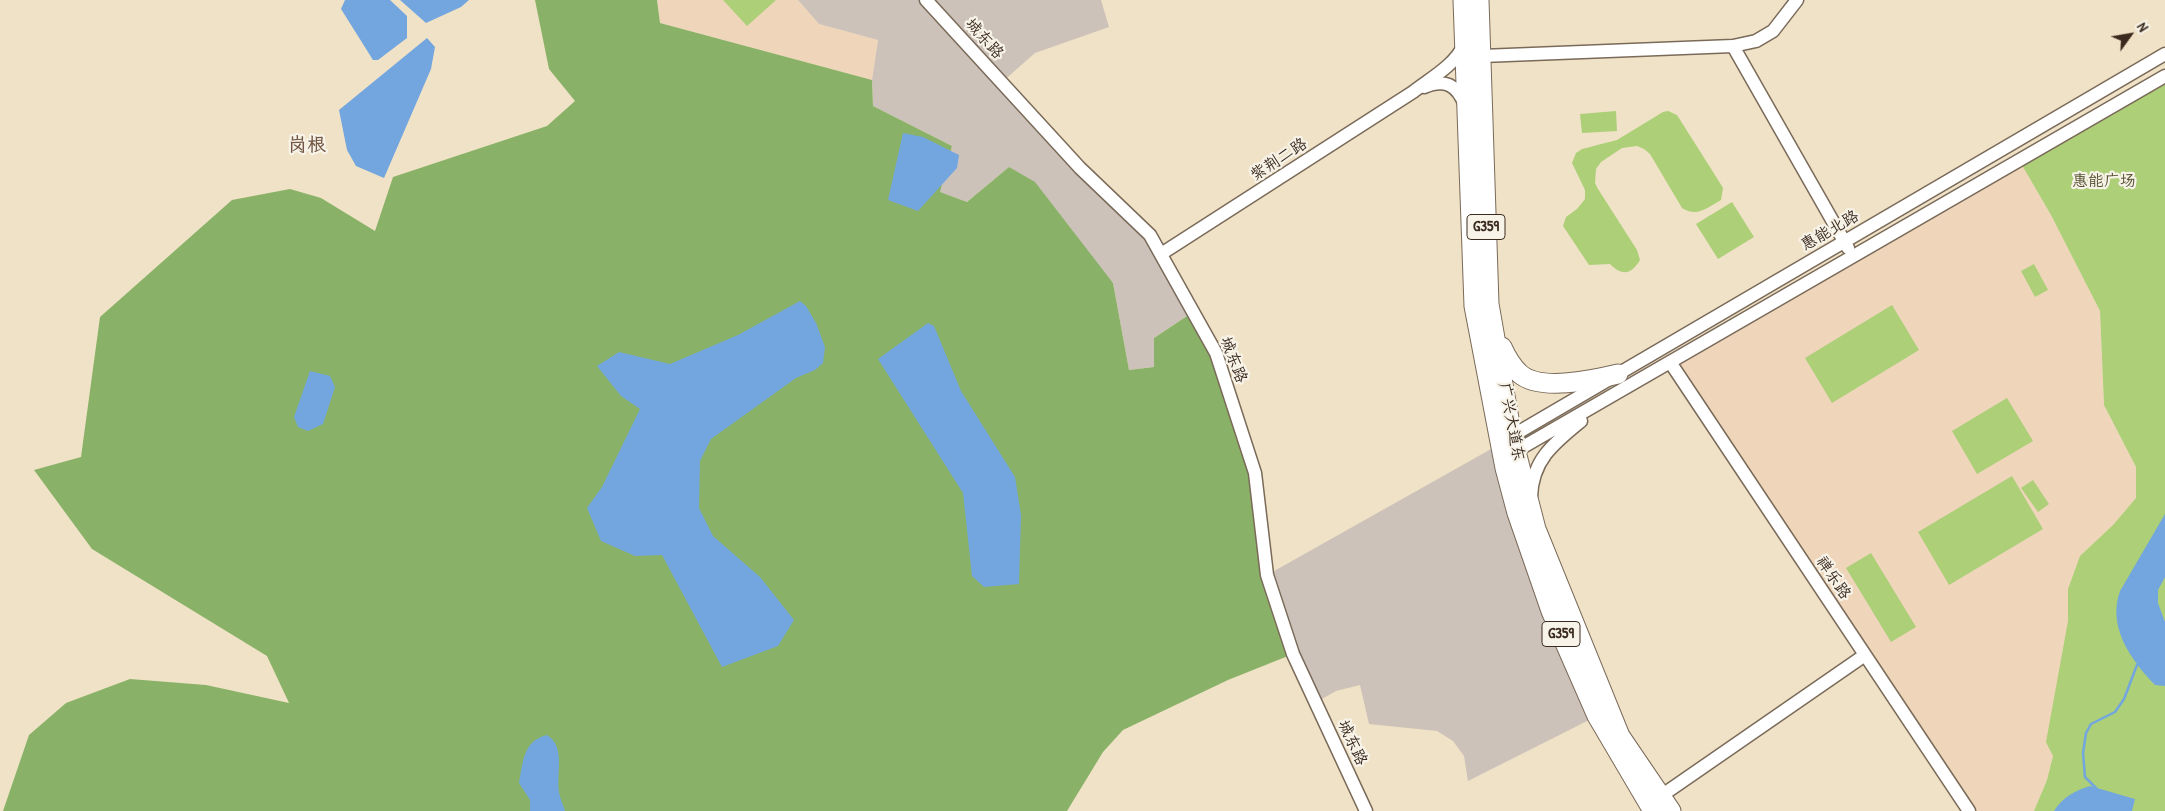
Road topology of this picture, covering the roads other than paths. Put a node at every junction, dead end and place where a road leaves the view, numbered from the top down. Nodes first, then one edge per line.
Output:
1 (926, 0) edge
2 (1463, 0) edge
3 (1479, 0) edge
4 (1798, 0) edge
5 (1465, 41) junction
6 (1733, 46) junction
7 (2165, 54) edge
8 (1482, 56) junction
9 (2165, 76) edge
10 (1413, 92) junction
11 (1468, 110) junction
12 (1845, 242) junction
13 (1161, 254) junction
14 (1853, 256) junction
15 (1495, 333) junction
16 (1670, 362) junction
17 (1618, 374) junction
18 (1615, 394) junction
19 (1514, 443) junction
20 (1536, 529) junction
21 (1865, 655) junction
22 (1662, 806) edge
23 (1366, 811) edge
24 (1969, 811) edge

1 - 13 street, 城东路
2 - 5 highway, 广兴大道东 / G359
3 - 8 highway, 广兴大道东 / G359
4 - 6 street
5 - 10 street, 紫荆二路
5 - 11 highway, 广兴大道东 / G359
6 - 8 street
6 - 12 street
7 - 12 street, 惠能北路
8 - 15 highway, 广兴大道东 / G359
9 - 14 street, 惠能北路
10 - 11 street, 紫荆二路
10 - 13 street, 紫荆二路
11 - 22 highway, 广兴大道东 / G359
12 - 14 street
12 - 17 street, 惠能北路
13 - 23 street, 城东路
14 - 16 street, 惠能北路
15 - 17 highway
15 - 19 highway, 广兴大道东 / G359
16 - 18 street, 惠能北路
16 - 21 street, 禅乐路
17 - 19 street, 惠能北路
18 - 19 street, 惠能北路
18 - 20 street
19 - 20 highway, 广兴大道东 / G359
20 - 22 highway, 广兴大道东 / G359
21 - 22 street
21 - 24 street, 禅乐路

